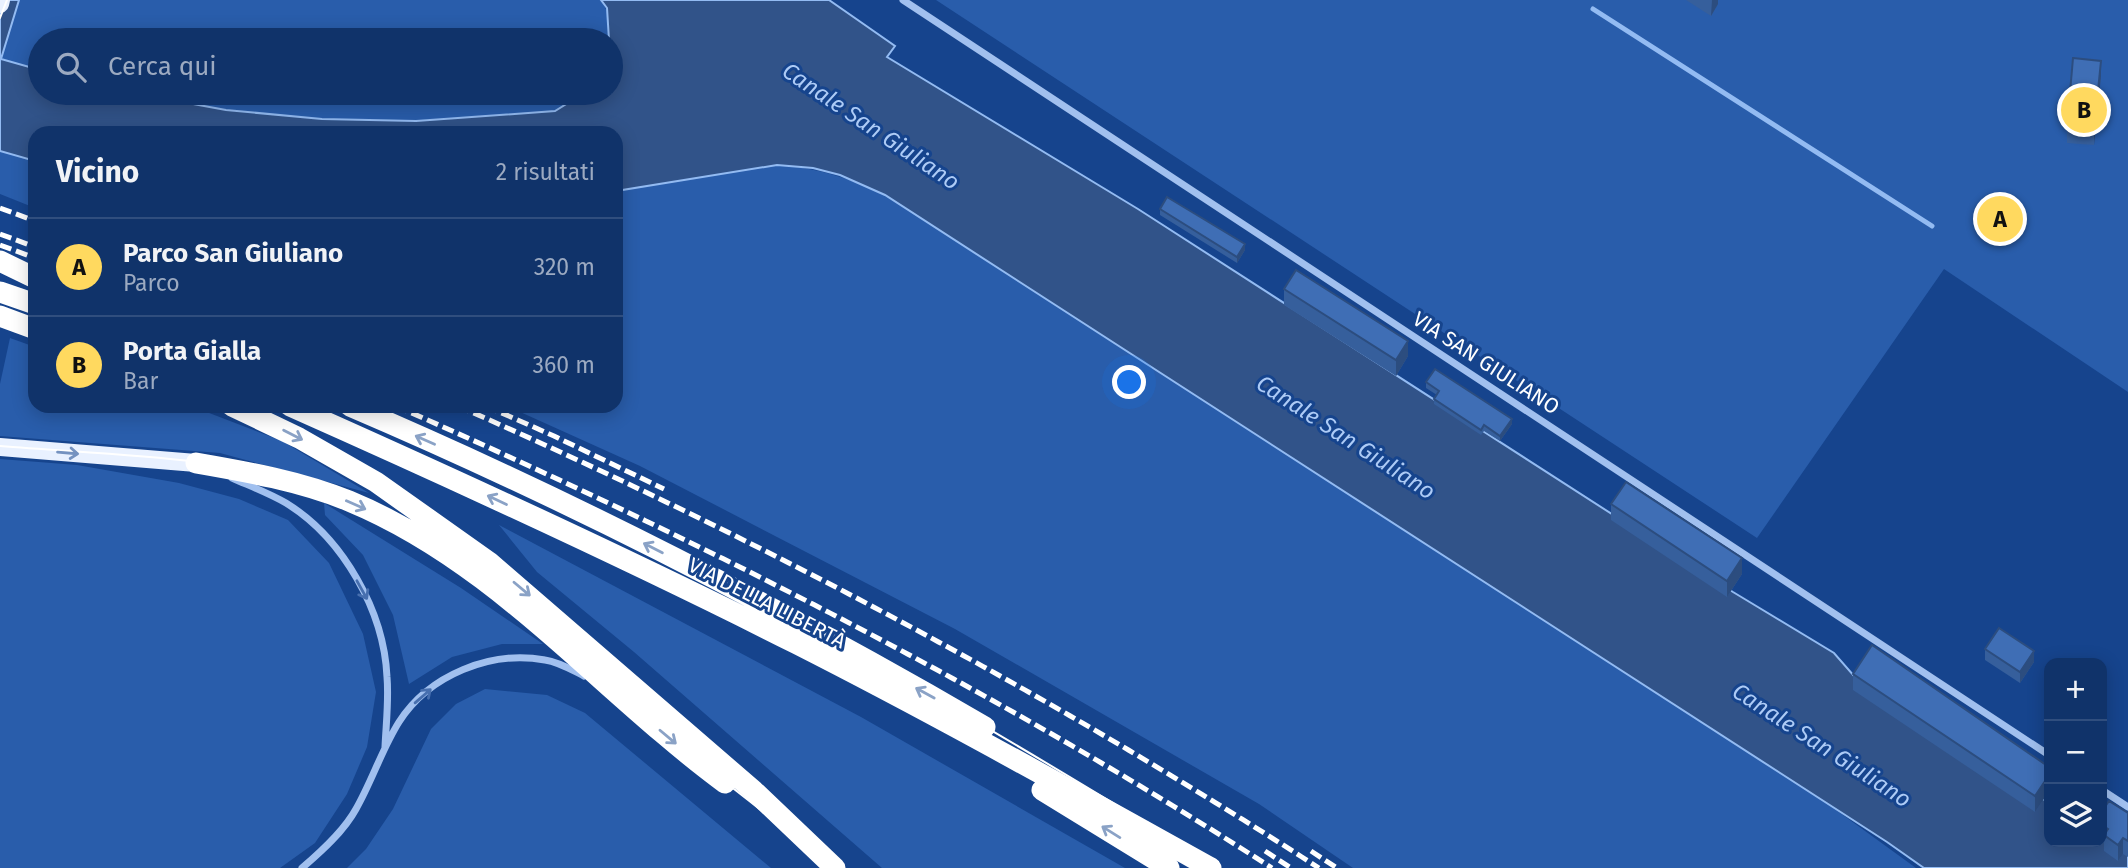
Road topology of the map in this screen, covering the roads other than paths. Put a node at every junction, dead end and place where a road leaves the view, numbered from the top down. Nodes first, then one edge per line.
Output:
1 (902, 0) edge
2 (0, 261) edge
3 (28, 275) edge
4 (0, 292) edge
5 (28, 302) edge
6 (0, 316) edge
7 (28, 326) edge
8 (247, 413) edge
9 (305, 413) edge
10 (365, 413) edge
11 (0, 447) edge
12 (196, 463) junction
13 (541, 520) junction
14 (616, 692) junction
15 (385, 751) junction
16 (2044, 752) edge
17 (2107, 793) edge
18 (2128, 807) edge
19 (811, 847) junction
20 (302, 868) edge
21 (835, 868) edge
22 (1169, 868) edge
23 (1212, 868) edge

1 - 16 street, VIA SAN GIULIANO
2 - 3 highway
4 - 5 highway
6 - 7 highway
8 -> 19 highway
13 -> 9 highway, VIA DELLA LIBERTÀ
23 -> 10 highway
11 -> 12 main road
12 -> 14 highway
12 -> 15 street
22 -> 13 highway
13 - 23 highway, VIA DELLA LIBERTÀ
15 -> 14 street
14 -> 19 highway
15 - 20 street
17 - 18 street
19 - 21 highway

